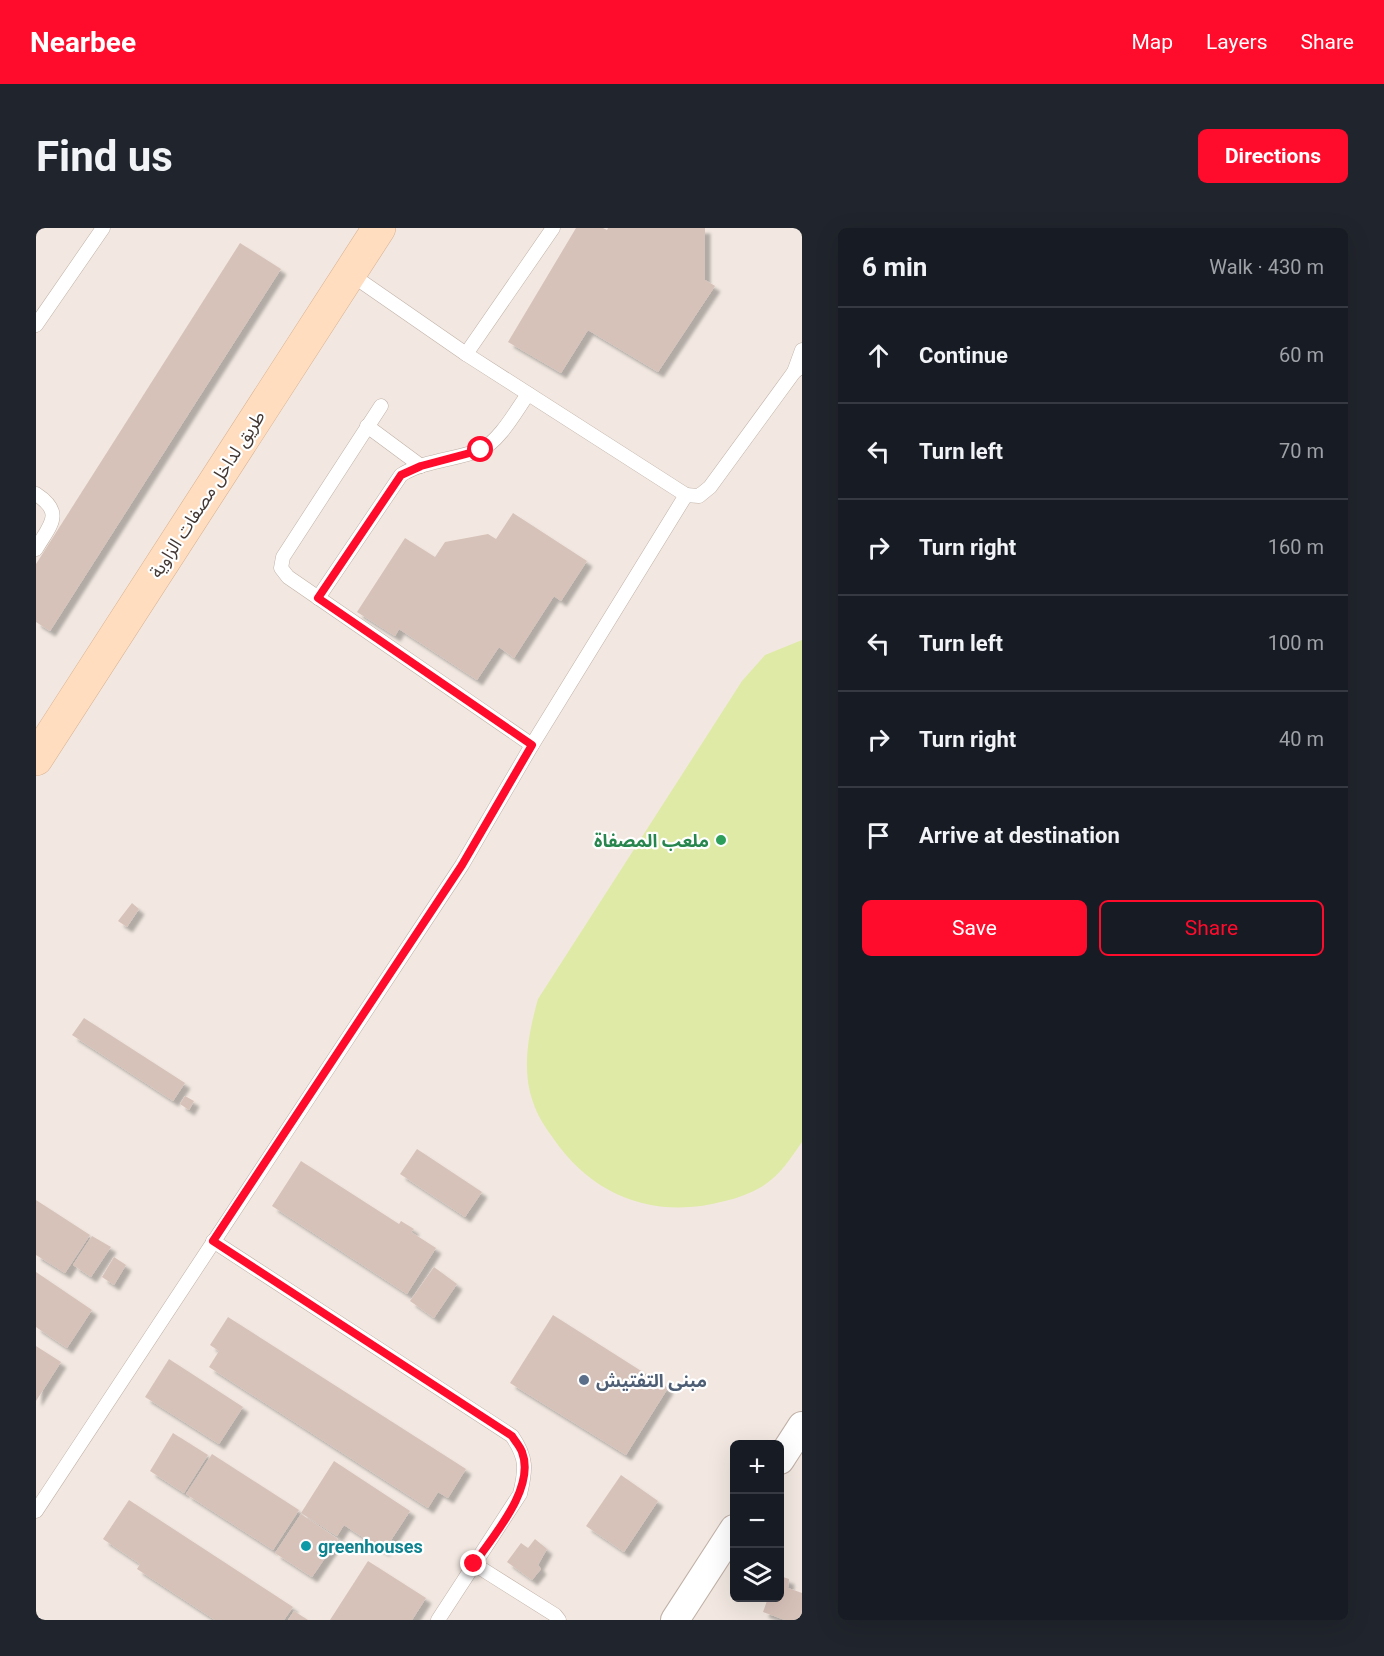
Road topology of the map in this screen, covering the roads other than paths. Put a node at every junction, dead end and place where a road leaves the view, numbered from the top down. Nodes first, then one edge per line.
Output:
1 (103, 228) edge
2 (379, 228) edge
3 (553, 228) edge
4 (349, 273) junction
5 (36, 326) edge
6 (802, 350) edge
7 (466, 354) junction
8 (798, 369) edge
9 (528, 394) junction
10 (381, 406) dead end
11 (367, 426) junction
12 (421, 466) junction
13 (36, 494) edge
14 (686, 495) junction
15 (36, 549) edge
16 (318, 598) junction
17 (532, 745) junction
18 (36, 759) edge
19 (213, 1241) junction
20 (802, 1426) edge
21 (784, 1454) edge
22 (36, 1511) edge
23 (730, 1537) edge
24 (474, 1564) junction
25 (438, 1620) edge
26 (559, 1620) edge
27 (675, 1620) edge

1 - 5 lane
2 - 4 street, طريق لداخل مصفات الزاوية
3 - 7 lane
4 - 7 lane
4 - 18 street, طريق لداخل مصفات الزاوية
6 - 8 lane
7 - 9 lane
8 - 14 lane
9 - 12 lane
9 - 14 lane
10 - 11 lane
11 - 12 lane
11 - 16 lane
12 - 16 lane
13 - 15 lane
14 - 17 lane
16 - 17 lane
17 - 19 lane
19 - 22 lane
19 - 24 lane
20 - 21 street
23 - 27 street
24 - 25 lane
24 - 26 lane

